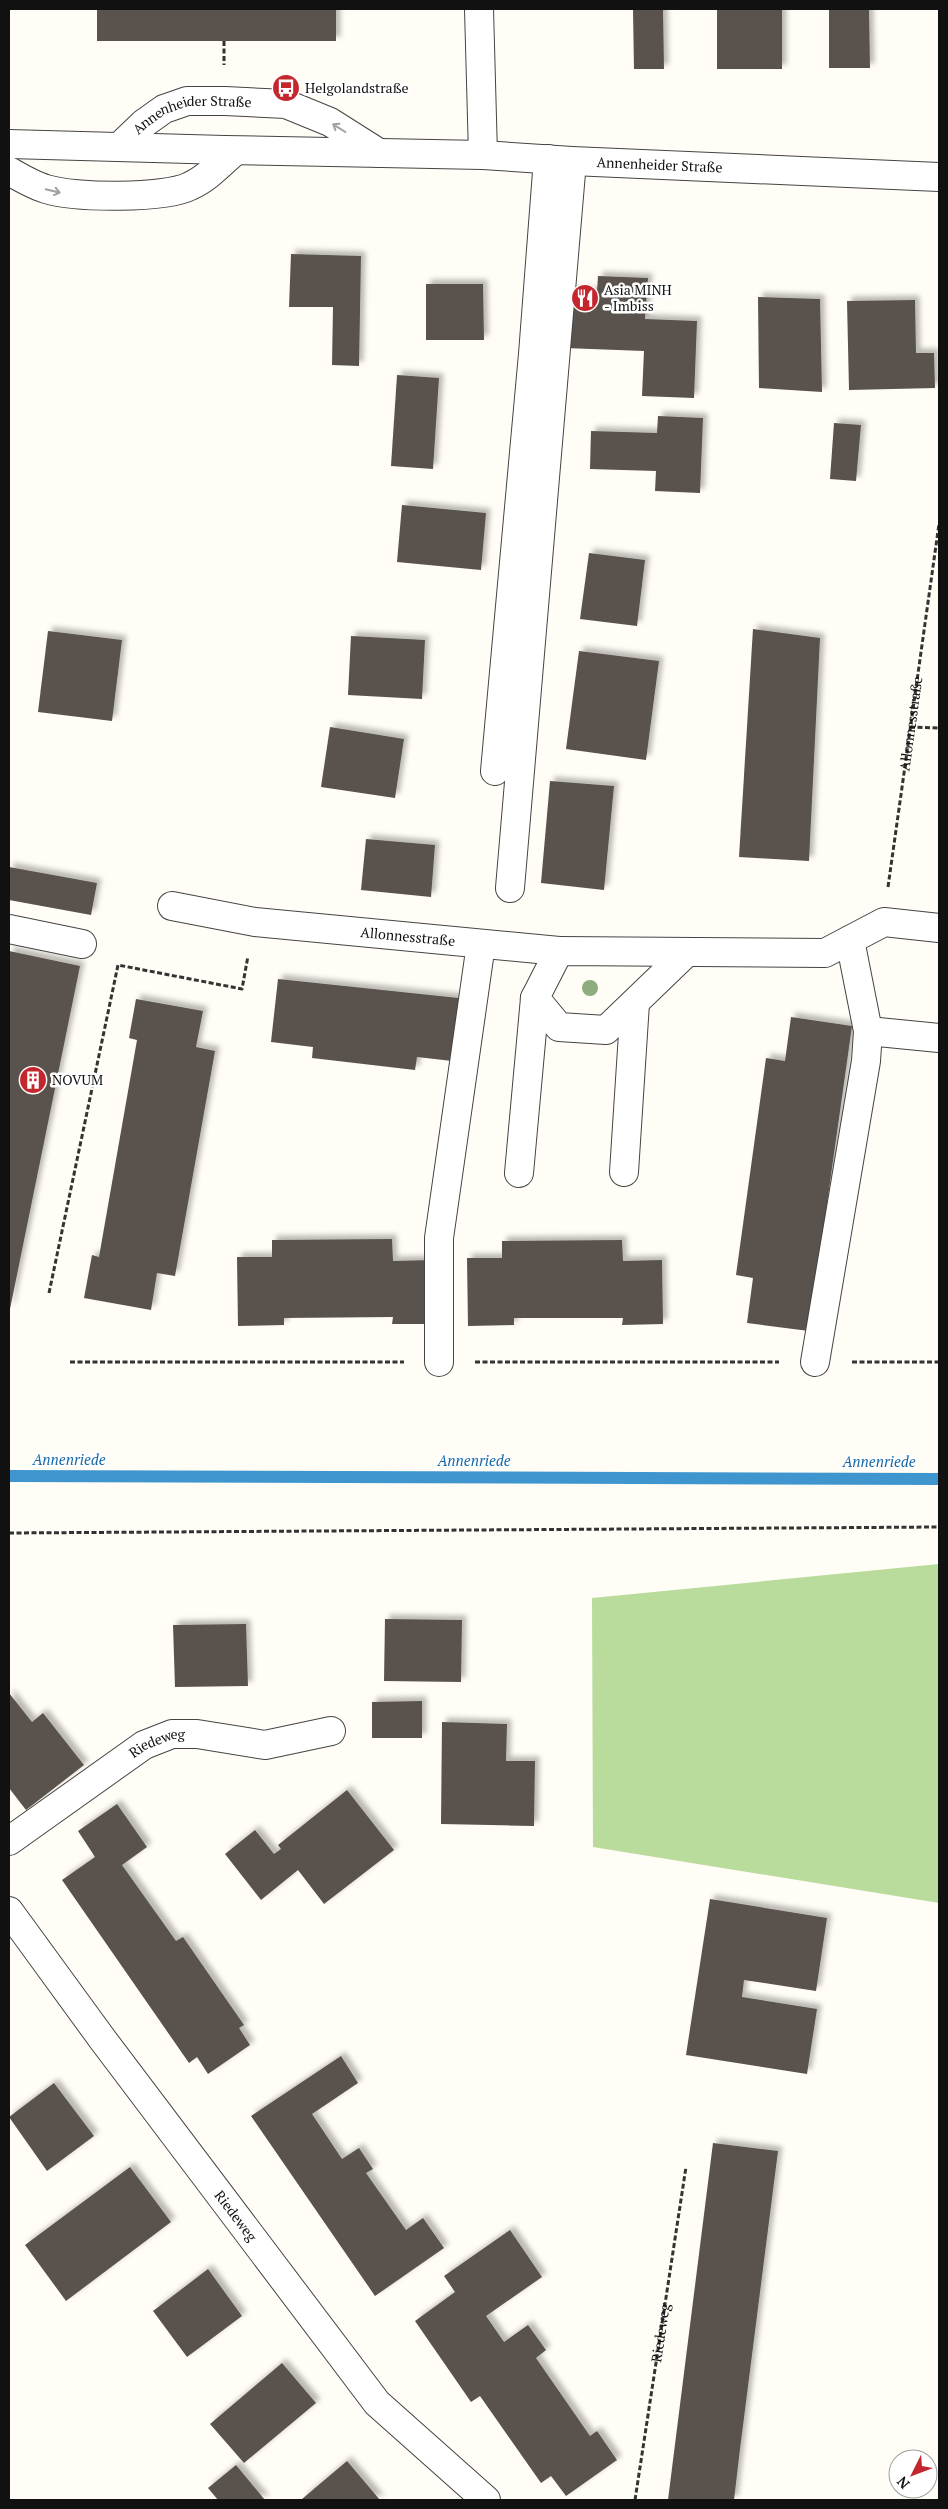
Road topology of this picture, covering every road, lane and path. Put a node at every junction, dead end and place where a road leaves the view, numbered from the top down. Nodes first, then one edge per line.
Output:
1 (479, 9) edge
2 (9, 144) edge
3 (119, 147) junction
4 (235, 151) junction
5 (381, 153) junction
6 (482, 155) junction
7 (560, 160) junction
8 (9, 171) edge
9 (939, 177) edge
10 (939, 524) edge
11 (910, 728) junction
12 (939, 728) edge
13 (495, 771) dead end
14 (510, 888) dead end
15 (172, 906) dead end
16 (255, 922) junction
17 (884, 922) junction
18 (939, 928) edge
19 (9, 929) edge
20 (850, 940) junction
21 (82, 944) dead end
22 (481, 944) junction
23 (559, 950) junction
24 (687, 952) junction
25 (535, 998) junction
26 (635, 1003) junction
27 (868, 1031) junction
28 (939, 1038) edge
29 (624, 1172) dead end
30 (519, 1173) dead end
31 (50, 1293) dead end
32 (70, 1362) dead end
33 (439, 1362) junction
34 (815, 1362) junction
35 (939, 1362) edge
36 (939, 1527) edge
37 (9, 1533) edge
38 (331, 1730) dead end
39 (9, 1841) edge
40 (9, 1911) edge
41 (686, 2167) dead end
42 (486, 2500) edge
43 (635, 2500) edge

1 - 6 street
2 - 3 street, Annenheider Straße
3 - 4 street, Annenheider Straße
5 -> 3 street, Annenheider Straße
4 - 5 street, Annenheider Straße
8 -> 4 street
5 - 6 street, Annenheider Straße
6 - 7 street, Annenheider Straße
7 - 9 street, Annenheider Straße
7 - 13 street
7 - 14 street
10 - 11 path, Allonnesstraße
11 - 12 path
11 - 17 path, Allonnesstraße
15 - 16 street, Allonnesstraße
16 - 22 street, Allonnesstraße
16 - 31 path
17 - 18 street
17 - 20 street, Allonnesstraße
19 - 21 street
20 - 24 street, Allonnesstraße
20 - 27 street
22 - 23 street, Allonnesstraße
22 - 33 street
23 - 24 street, Allonnesstraße
23 - 25 street
24 - 26 street
25 - 26 street
25 - 30 street
26 - 29 street
27 - 28 street
27 - 34 street
32 - 33 path
33 - 34 path
34 - 35 path
36 - 37 path
38 - 39 street, Riedeweg
40 - 42 street, Riedeweg
41 - 43 path, Riedeweg

